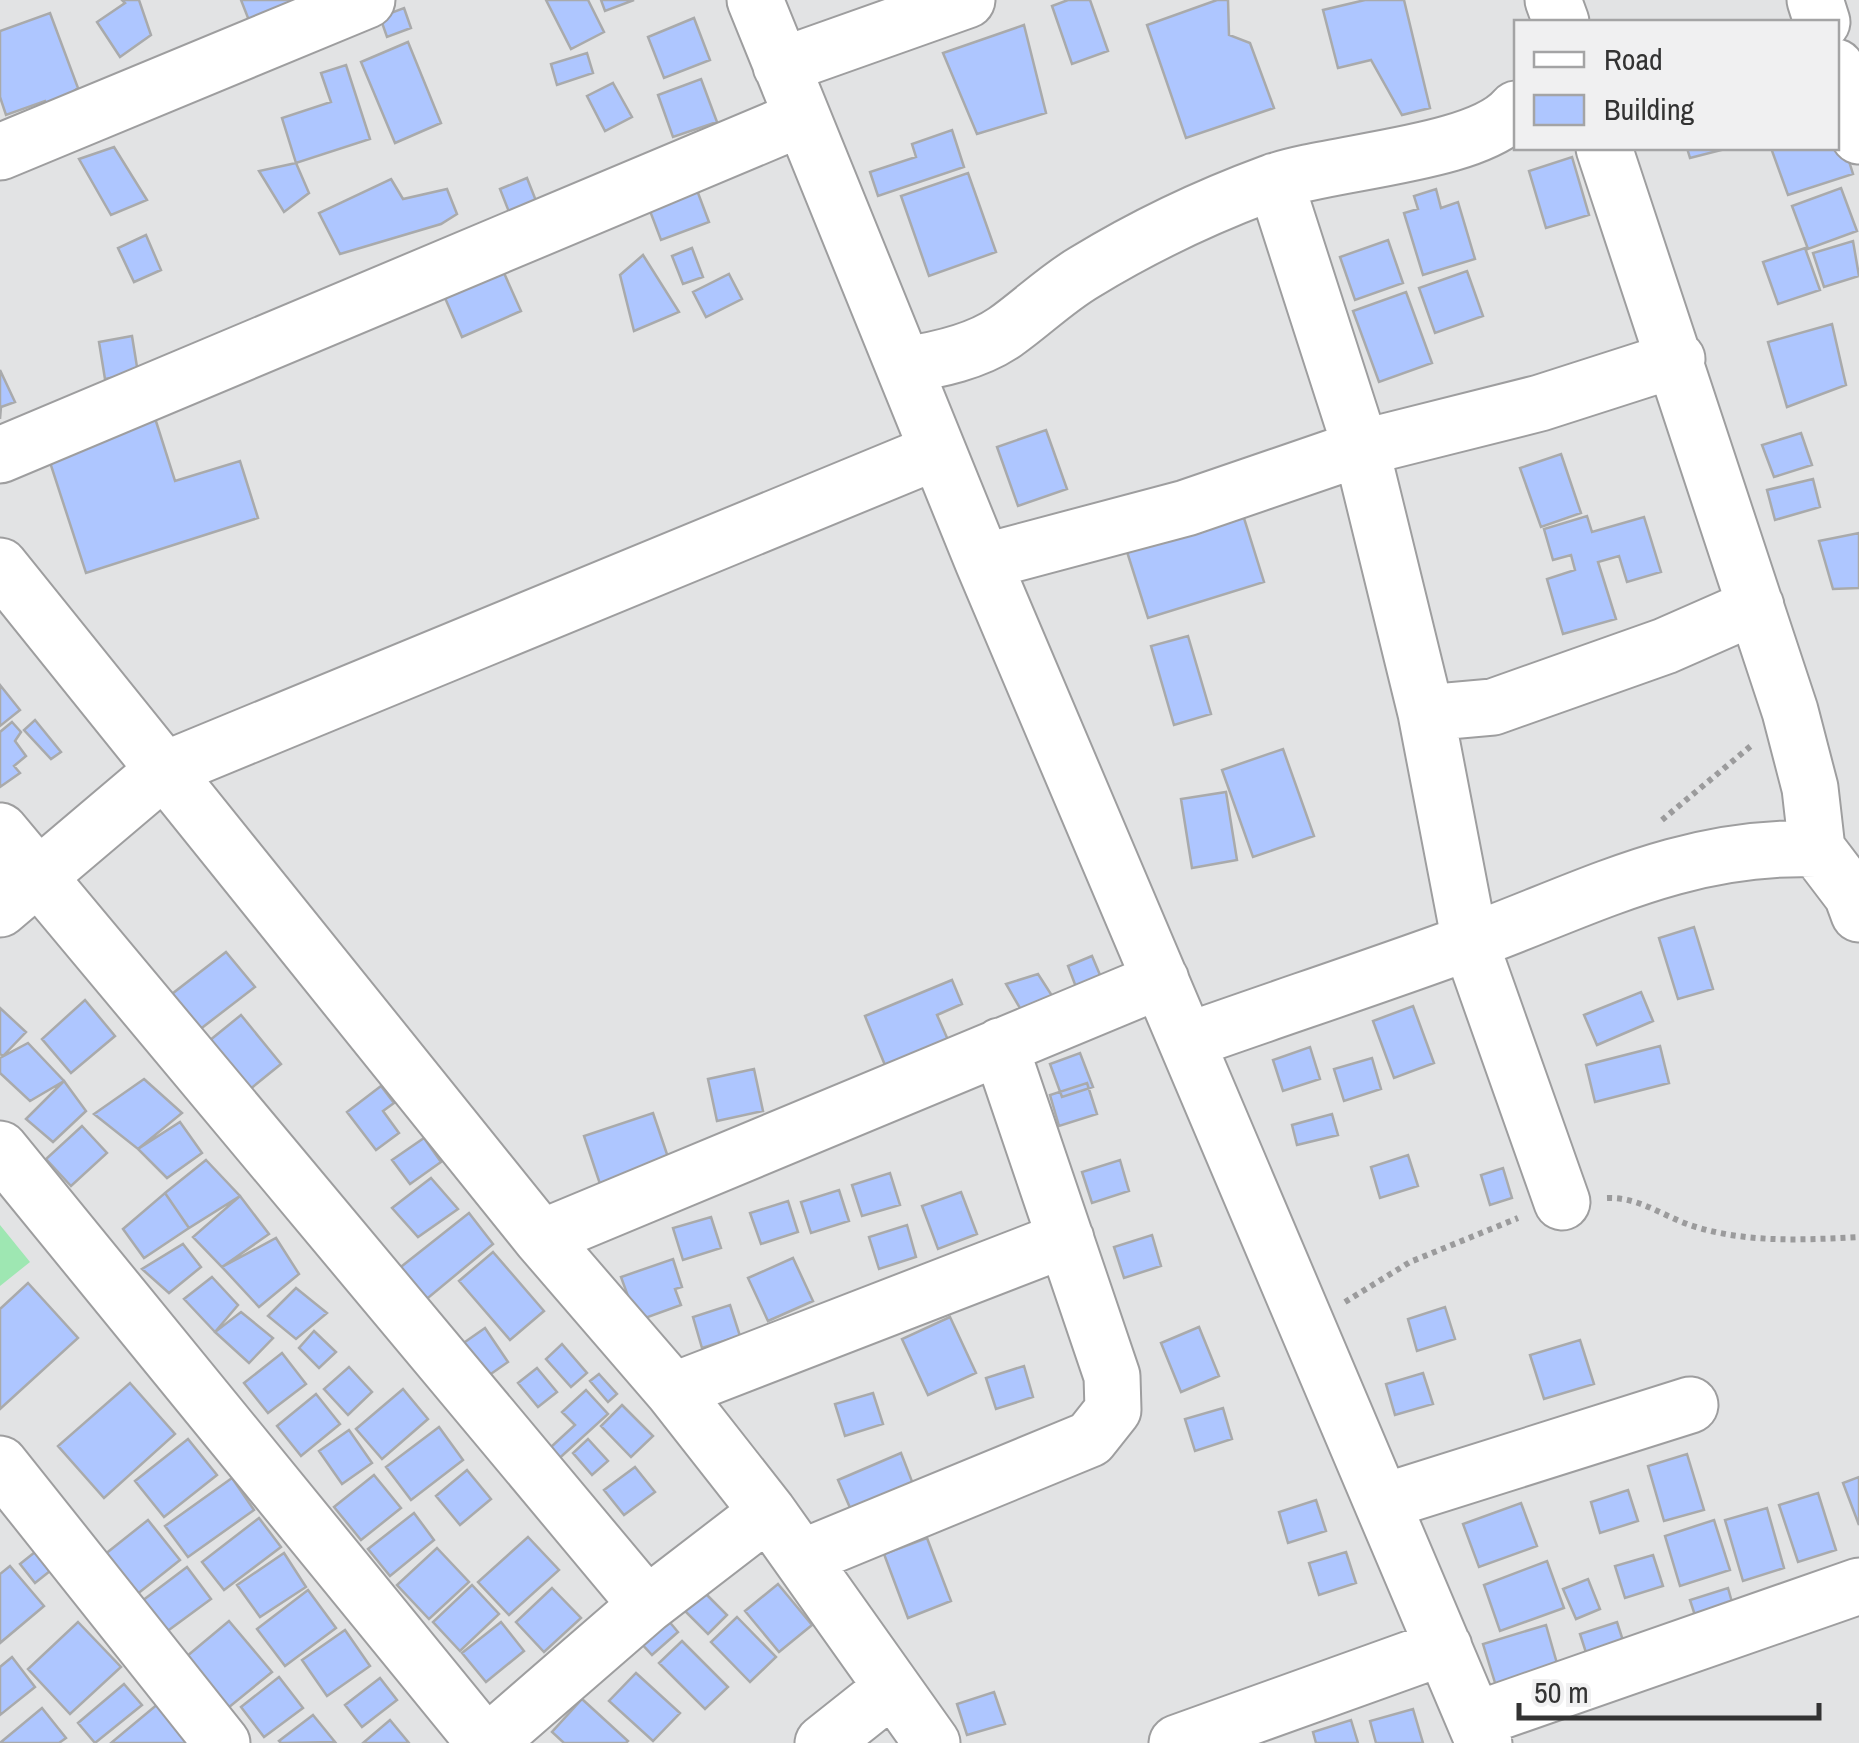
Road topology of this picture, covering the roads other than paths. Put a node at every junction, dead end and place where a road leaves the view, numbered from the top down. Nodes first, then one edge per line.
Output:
1 (367, 0) edge
2 (756, 0) edge
3 (967, 0) edge
4 (781, 66) junction
5 (1839, 76) edge
6 (1514, 111) edge
7 (802, 118) junction
8 (1859, 136) edge
9 (1605, 150) edge
10 (0, 152) edge
11 (1275, 181) junction
12 (1677, 360) junction
13 (904, 365) junction
14 (1361, 448) junction
15 (938, 451) junction
16 (0, 454) edge
17 (984, 562) junction
18 (0, 566) edge
19 (1756, 606) junction
20 (1426, 712) junction
21 (164, 770) junction
22 (0, 831) edge
23 (1817, 849) junction
24 (19, 893) edge
25 (1859, 914) edge
26 (1470, 942) junction
27 (1160, 980) junction
28 (1187, 1041) junction
29 (1000, 1046) junction
30 (0, 1149) edge
31 (1562, 1202) dead end
32 (541, 1238) junction
33 (1066, 1238) junction
34 (673, 1391) junction
35 (1690, 1406) dead end
36 (0, 1464) edge
37 (1383, 1502) junction
38 (768, 1512) junction
39 (800, 1558) junction
40 (1859, 1586) edge
41 (647, 1605) junction
42 (1444, 1646) junction
43 (891, 1690) junction
44 (1479, 1732) edge
45 (222, 1743) edge
46 (487, 1743) edge
47 (822, 1743) edge
48 (932, 1743) edge
49 (1177, 1743) edge

1 - 10 street
2 - 4 street
3 - 4 street
4 - 7 street
5 - 8 street
6 - 11 street
7 - 13 street
7 - 16 street
9 - 12 street
11 - 13 street
11 - 14 street
12 - 14 street
12 - 19 street
13 - 15 street
14 - 17 street
14 - 20 street
15 - 17 street
15 - 21 street
17 - 27 street
18 - 21 street
19 - 20 street
19 - 23 street
20 - 26 street
21 - 24 street
21 - 32 street
22 - 24 street
23 - 25 street
23 - 26 street
24 - 41 street
26 - 28 street
26 - 31 street
27 - 28 street
27 - 29 street
28 - 37 street
29 - 32 street
29 - 33 street
30 - 46 street
32 - 34 street
33 - 34 street
33 - 39 street
34 - 38 street
35 - 37 street
36 - 45 street
37 - 42 street
38 - 39 street
38 - 41 street
39 - 43 street
40 - 44 street
41 - 46 street
42 - 44 street
42 - 49 street
43 - 47 street
43 - 48 street

